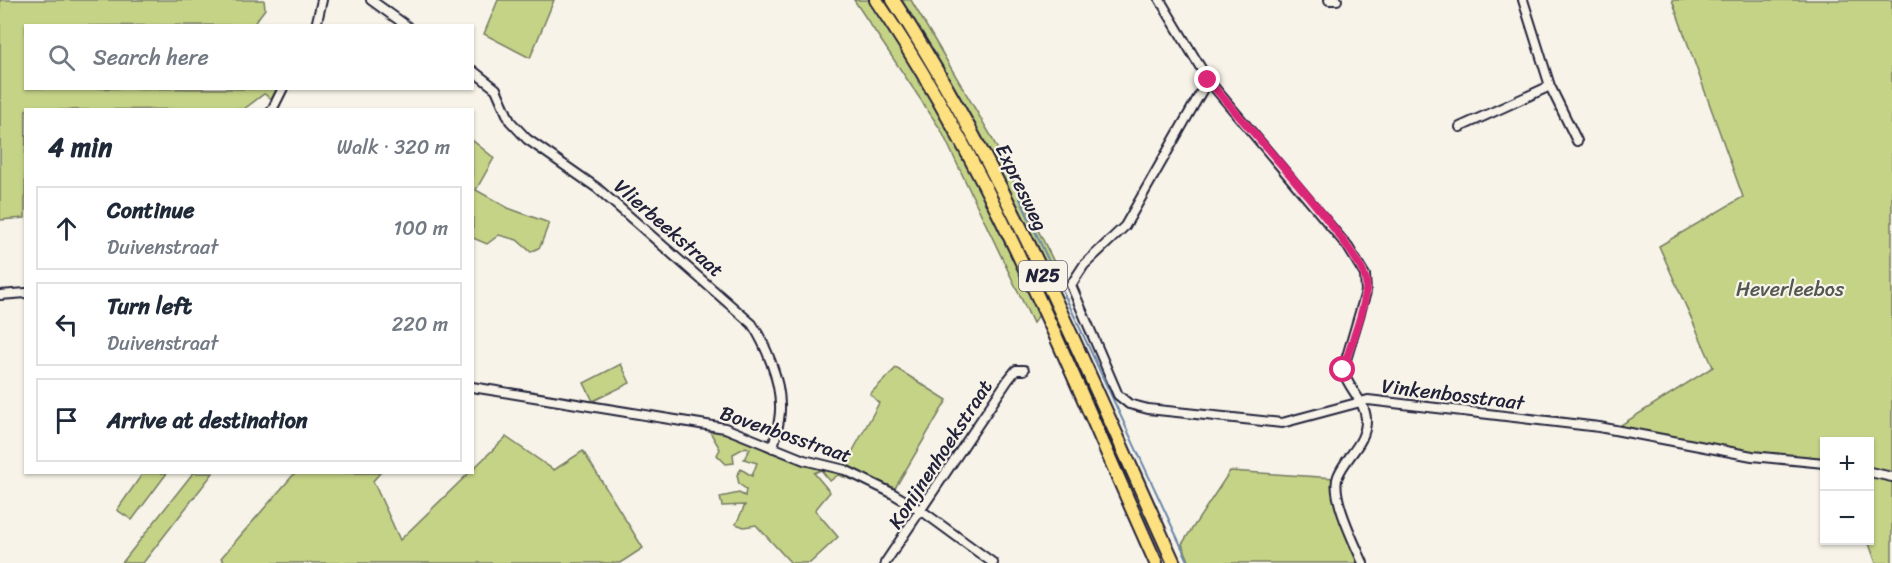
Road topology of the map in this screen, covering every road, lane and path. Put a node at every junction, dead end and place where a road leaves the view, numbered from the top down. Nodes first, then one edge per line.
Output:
1 (322, 0) edge
2 (371, 0) edge
3 (876, 0) edge
4 (893, 0) edge
5 (1160, 0) edge
6 (1329, 0) edge
7 (1336, 0) edge
8 (1523, 0) edge
9 (316, 24) edge
10 (404, 24) edge
11 (474, 72) edge
12 (1208, 80) junction
13 (1551, 86) junction
14 (282, 90) edge
15 (273, 108) edge
16 (1460, 127) dead end
17 (1576, 141) dead end
18 (24, 293) edge
19 (0, 295) edge
20 (1024, 370) dead end
21 (474, 387) edge
22 (1360, 400) junction
23 (773, 448) junction
24 (1820, 463) edge
25 (1874, 473) edge
26 (1892, 477) edge
27 (922, 511) junction
28 (885, 563) edge
29 (993, 563) edge
30 (1156, 563) edge
31 (1174, 563) edge
32 (1363, 563) edge

1 - 9 street
2 - 10 street
3 - 30 highway, Expresweg / N25
4 - 31 highway, Expresweg / N25
5 - 12 street
6 - 7 street
8 - 13 street
11 - 23 street, Vlierbeekstraat
12 - 22 street
12 - 22 street, Vinkenbosstraat
13 - 16 street
13 - 17 street
14 - 15 street
18 - 19 street
20 - 27 street, Konijnenhoekstraat
21 - 23 street, Bovenbosstraat
22 - 24 street, Vinkenbosstraat
22 - 32 street
23 - 27 street, Bovenbosstraat
25 - 26 street
27 - 28 street, Konijnenhoekstraat
27 - 29 street, Bovenbosstraat

